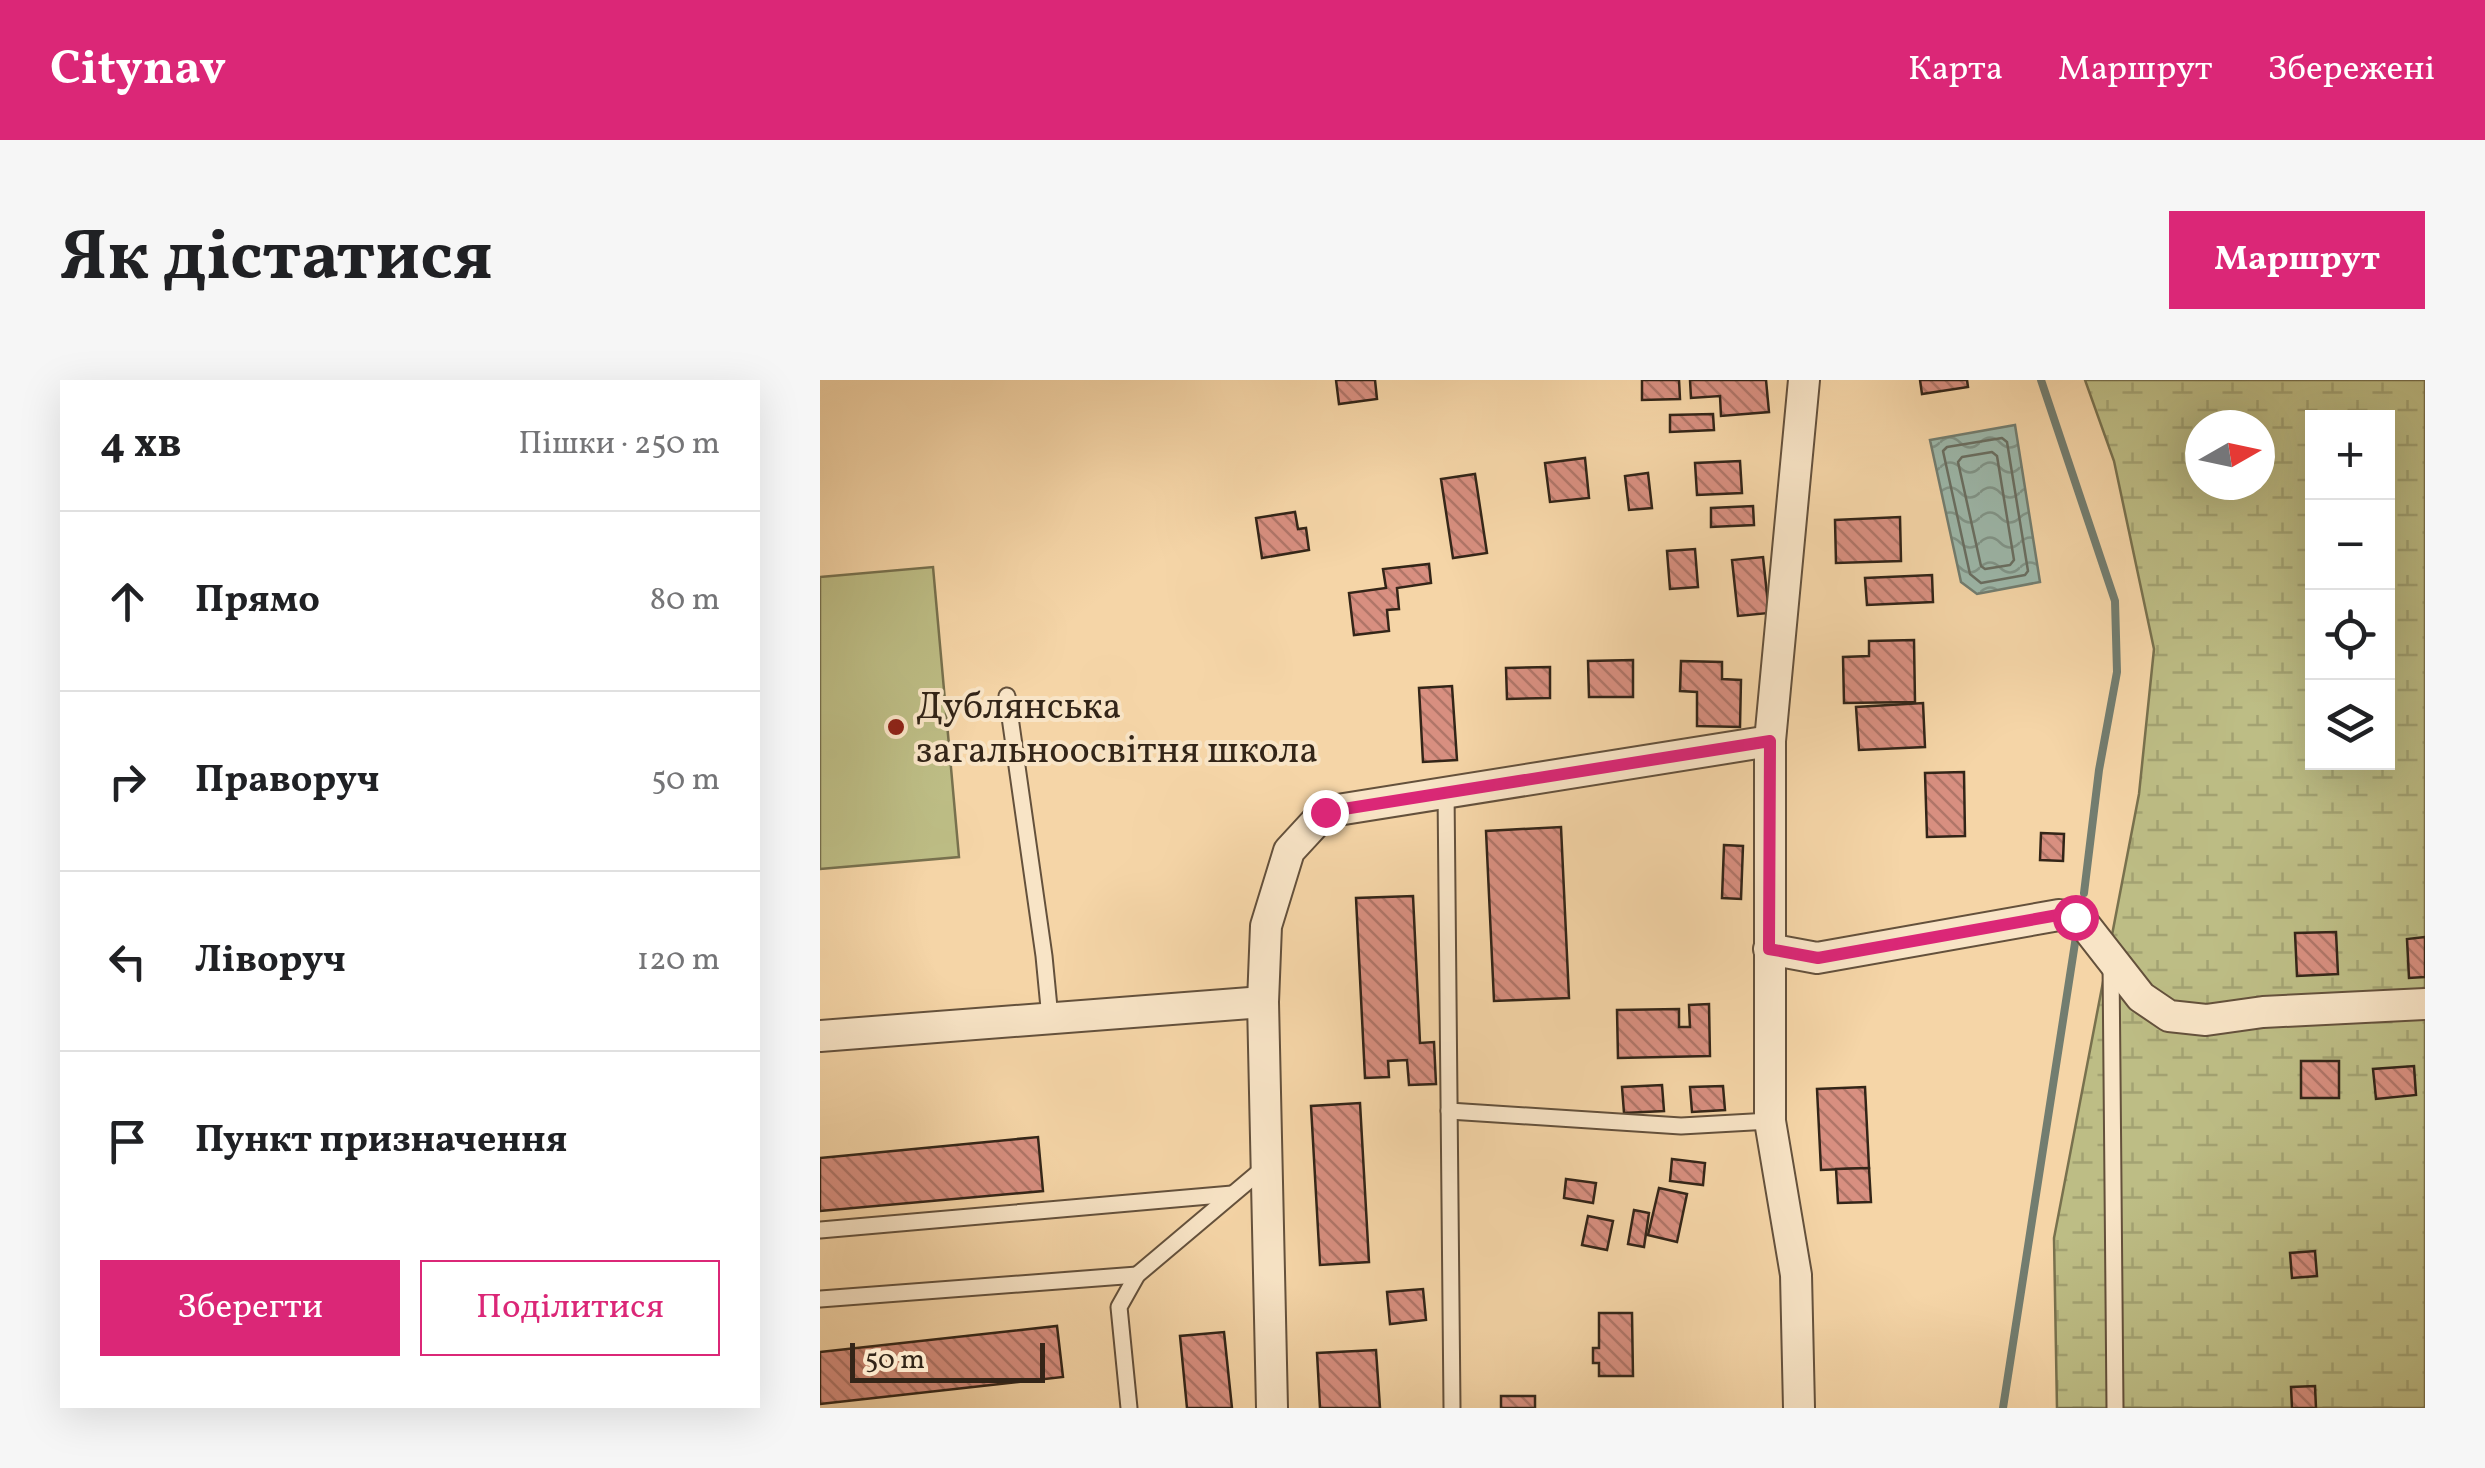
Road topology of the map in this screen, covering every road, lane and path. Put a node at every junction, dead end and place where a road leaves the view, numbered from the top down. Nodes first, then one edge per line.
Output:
1 (1804, 380) edge
2 (1007, 696) dead end
3 (1770, 741) junction
4 (1446, 790) junction
5 (1769, 949) junction
6 (2111, 958) junction
7 (1263, 1002) junction
8 (2425, 1004) edge
9 (1050, 1018) junction
10 (820, 1036) edge
11 (1449, 1112) junction
12 (1770, 1122) junction
13 (1267, 1165) junction
14 (1232, 1194) junction
15 (820, 1230) edge
16 (1136, 1275) junction
17 (820, 1299) edge
18 (1452, 1407) edge
19 (1129, 1408) edge
20 (1272, 1408) edge
21 (1798, 1408) edge
22 (2115, 1408) edge

1 - 3 street
2 - 9 lane
3 - 4 street
3 - 5 street
4 - 7 street
4 - 11 lane
5 - 6 street
5 - 12 street
6 - 8 street
6 - 22 lane
7 - 9 street
7 - 13 street
9 - 10 street
11 - 12 lane
11 - 18 lane
12 - 21 street
13 - 14 lane
13 - 20 street
14 - 15 lane
14 - 16 lane
16 - 17 lane
16 - 19 lane

